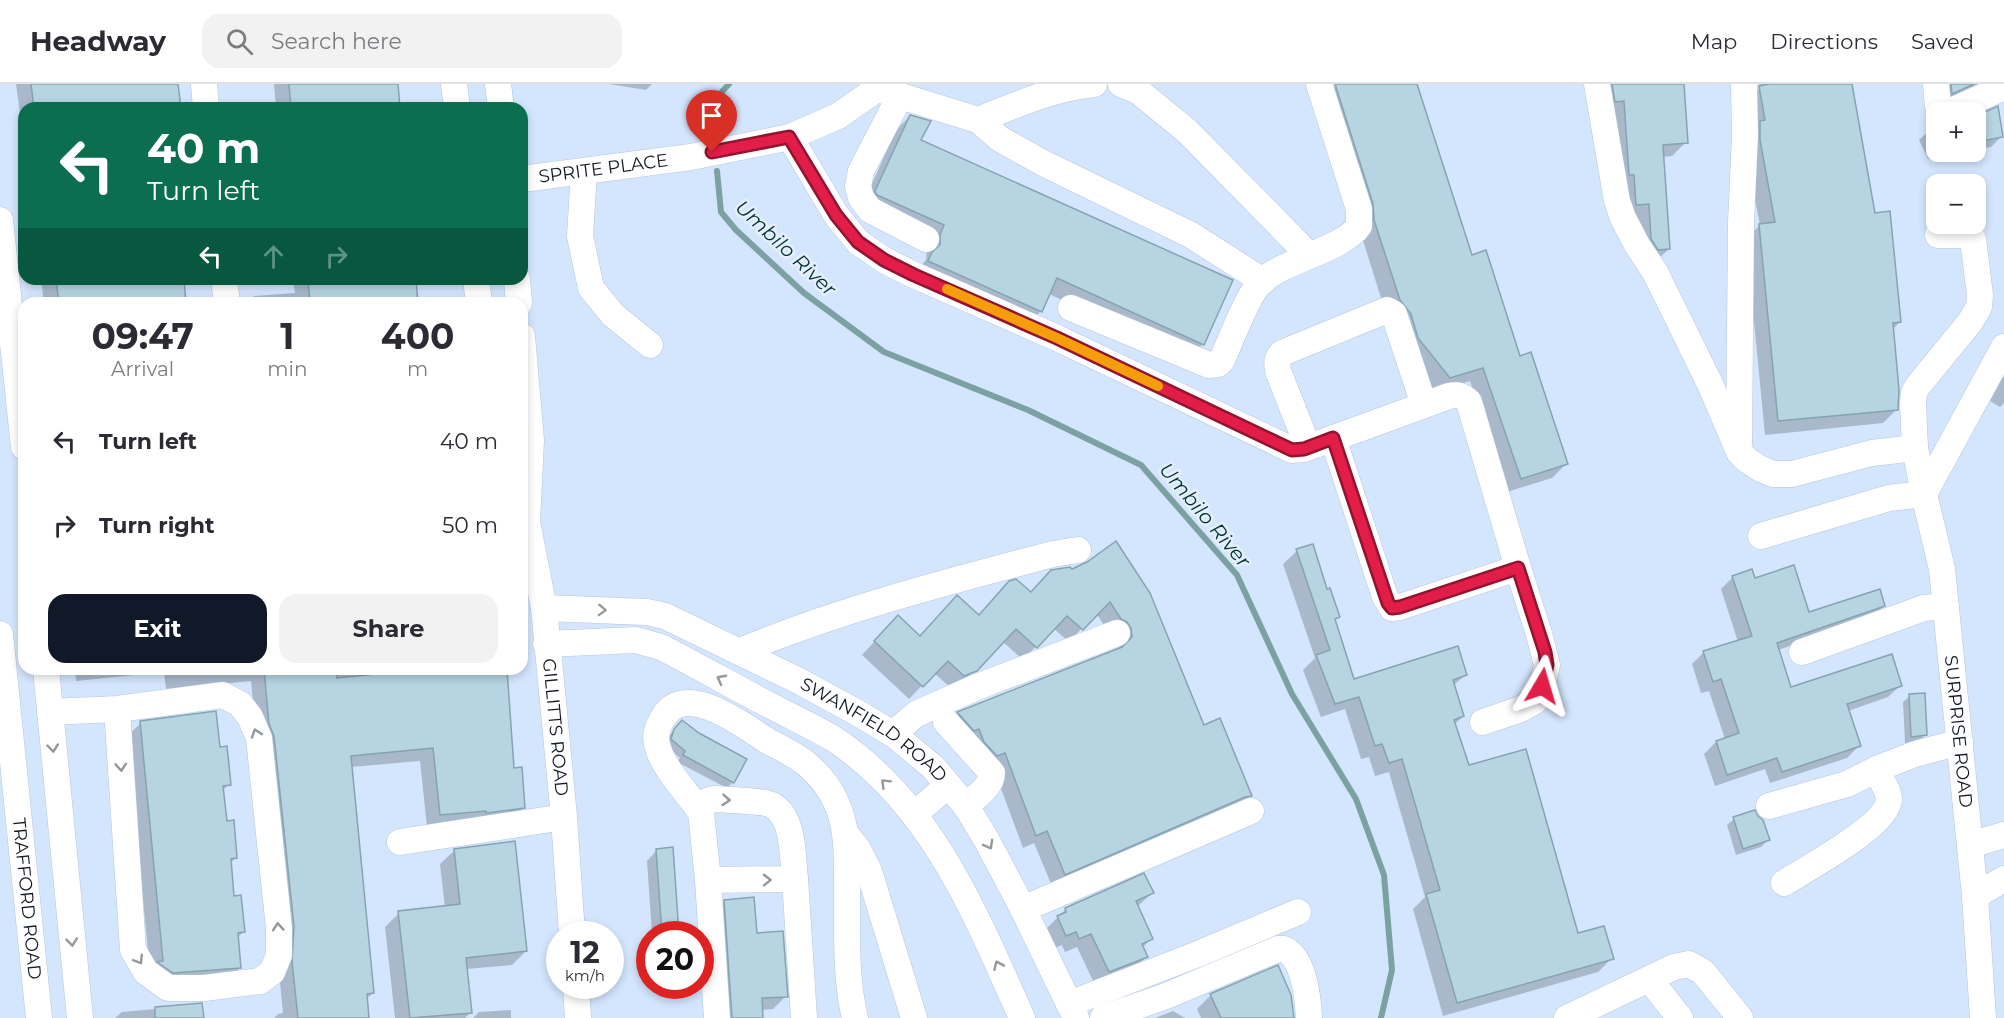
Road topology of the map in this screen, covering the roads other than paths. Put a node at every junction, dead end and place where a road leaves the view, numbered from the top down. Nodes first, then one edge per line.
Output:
1 (204, 84) edge
2 (454, 84) edge
3 (498, 84) edge
4 (1094, 84) edge
5 (1121, 84) edge
6 (1319, 84) edge
7 (1597, 84) edge
8 (1744, 84) edge
9 (1936, 84) edge
10 (2004, 87) edge
11 (888, 90) edge
12 (206, 102) edge
13 (456, 102) edge
14 (500, 102) edge
15 (1938, 102) edge
16 (1971, 102) edge
17 (978, 120) junction
18 (789, 137) junction
19 (584, 171) junction
20 (528, 178) edge
21 (0, 220) edge
22 (1938, 235) dead end
23 (926, 239) dead end
24 (1309, 255) junction
25 (1263, 281) junction
26 (1071, 308) dead end
27 (650, 345) dead end
28 (2004, 347) edge
29 (18, 390) edge
30 (1424, 405) junction
31 (1333, 438) junction
32 (1308, 447) junction
33 (1915, 448) junction
34 (1739, 452) junction
35 (1924, 494) junction
36 (528, 531) edge
37 (1761, 536) dead end
38 (1078, 550) dead end
39 (1518, 568) junction
40 (1946, 606) junction
41 (544, 608) junction
42 (1117, 633) dead end
43 (0, 634) edge
44 (546, 644) junction
45 (740, 651) junction
46 (1802, 652) dead end
47 (46, 675) edge
48 (799, 681) junction
49 (117, 709) junction
50 (50, 712) junction
51 (783, 712) junction
52 (946, 722) dead end
53 (1483, 722) dead end
54 (893, 734) junction
55 (1960, 742) junction
56 (6, 765) edge
57 (1875, 770) junction
58 (948, 785) junction
59 (8, 805) edge
60 (966, 806) junction
61 (1769, 806) dead end
62 (1251, 811) dead end
63 (701, 812) junction
64 (915, 814) junction
65 (564, 817) junction
66 (844, 831) junction
67 (1993, 835) edge
68 (399, 842) dead end
69 (795, 879) junction
70 (2004, 879) edge
71 (708, 880) junction
72 (1784, 883) dead end
73 (1975, 896) junction
74 (1023, 909) junction
75 (1299, 912) dead end
76 (571, 921) edge
77 (1650, 980) junction
78 (577, 999) edge
79 (1072, 1011) edge
80 (39, 1018) edge
81 (80, 1018) edge
82 (578, 1018) edge
83 (717, 1018) edge
84 (804, 1018) edge
85 (855, 1018) edge
86 (915, 1018) edge
87 (1023, 1018) edge
88 (1103, 1018) edge
89 (1309, 1018) edge
90 (1567, 1018) edge
91 (1680, 1018) edge
92 (1740, 1018) edge
93 (1983, 1018) edge

1 - 12 street
2 - 13 street
3 - 14 street
4 - 17 street
5 - 24 street
6 - 24 street
7 - 34 street
8 - 34 street
9 - 15 street
10 - 16 street
11 - 17 street
11 - 18 street, SPRITE PLACE
11 - 23 street
17 - 25 street
18 - 19 street, SPRITE PLACE
18 - 32 street
19 - 20 street, SPRITE PLACE
19 - 27 street
21 - 29 street
22 - 33 street, SURPRISE ROAD
24 - 25 street
25 - 26 street
28 - 35 street
30 - 31 street
30 - 32 street
30 - 39 street
31 - 32 street
31 - 39 street
33 - 34 street
33 - 35 street, SURPRISE ROAD
35 - 37 street
35 - 40 street, SURPRISE ROAD
36 - 41 street, GILLITTS ROAD
38 - 45 street
39 - 53 street
40 - 46 street
40 - 55 street, SURPRISE ROAD
41 - 44 street, GILLITTS ROAD
41 -> 45 street, SWANFIELD ROAD
42 - 54 street
43 - 56 street, TRAFFORD ROAD
51 -> 44 street, SWANFIELD ROAD
44 - 65 street, GILLITTS ROAD
45 - 48 street, SWANFIELD ROAD
47 - 50 street
48 - 51 street
48 - 54 street, SWANFIELD ROAD
49 -> 49 street
49 - 50 street
50 -> 81 street
64 -> 51 street, SWANFIELD ROAD
52 - 60 street
54 - 58 street, SWANFIELD ROAD
55 - 57 street
55 - 67 street, SURPRISE ROAD
56 - 59 street, TRAFFORD ROAD
57 - 61 street
57 - 72 street
58 - 60 street, SWANFIELD ROAD
58 - 64 street
59 - 80 street, TRAFFORD ROAD
60 -> 74 street, SWANFIELD ROAD
62 - 74 street
63 - 66 street
63 -> 69 street
63 - 71 street
87 -> 64 street, SWANFIELD ROAD
65 - 68 street
65 - 76 street, GILLITTS ROAD
66 - 85 street
66 - 86 street
67 - 73 street, SURPRISE ROAD
71 -> 69 street
69 - 84 street
70 - 73 street
71 - 83 street
73 - 93 street, SURPRISE ROAD
74 - 79 street, SWANFIELD ROAD
75 - 79 street
77 - 90 street
77 - 91 street
77 - 92 street
78 - 82 street
88 - 89 street

